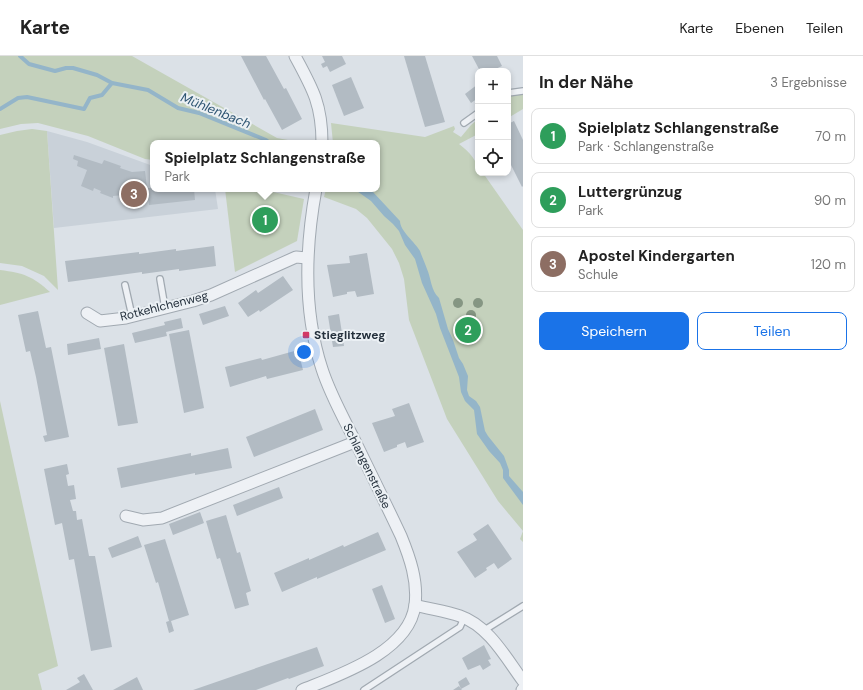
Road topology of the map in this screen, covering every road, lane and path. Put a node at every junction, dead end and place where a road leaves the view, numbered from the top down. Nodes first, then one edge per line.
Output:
1 (296, 56) edge
2 (523, 91) edge
3 (511, 93) edge
4 (475, 115) edge
5 (464, 123) dead end
6 (322, 140) edge
7 (316, 192) edge
8 (307, 258) junction
9 (160, 279) dead end
10 (126, 285) dead end
11 (165, 308) junction
12 (87, 313) dead end
13 (132, 316) junction
14 (355, 442) junction
15 (126, 516) dead end
16 (415, 605) junction
17 (523, 606) edge
18 (464, 618) junction
19 (483, 631) junction
20 (523, 681) edge
21 (307, 689) edge
22 (364, 690) edge

1 - 6 street
2 - 3 lane
4 - 5 lane
7 - 8 street, Schlangenstraße
8 - 11 street, Rotkehlchenweg
8 - 14 street, Schlangenstraße
9 - 11 lane
10 - 13 lane
11 - 13 street, Rotkehlchenweg
12 - 13 street, Rotkehlchenweg
14 - 15 street
14 - 16 street, Schlangenstraße
16 - 18 street
16 - 21 street
17 - 19 lane
18 - 19 street
18 - 22 lane
19 - 20 street

